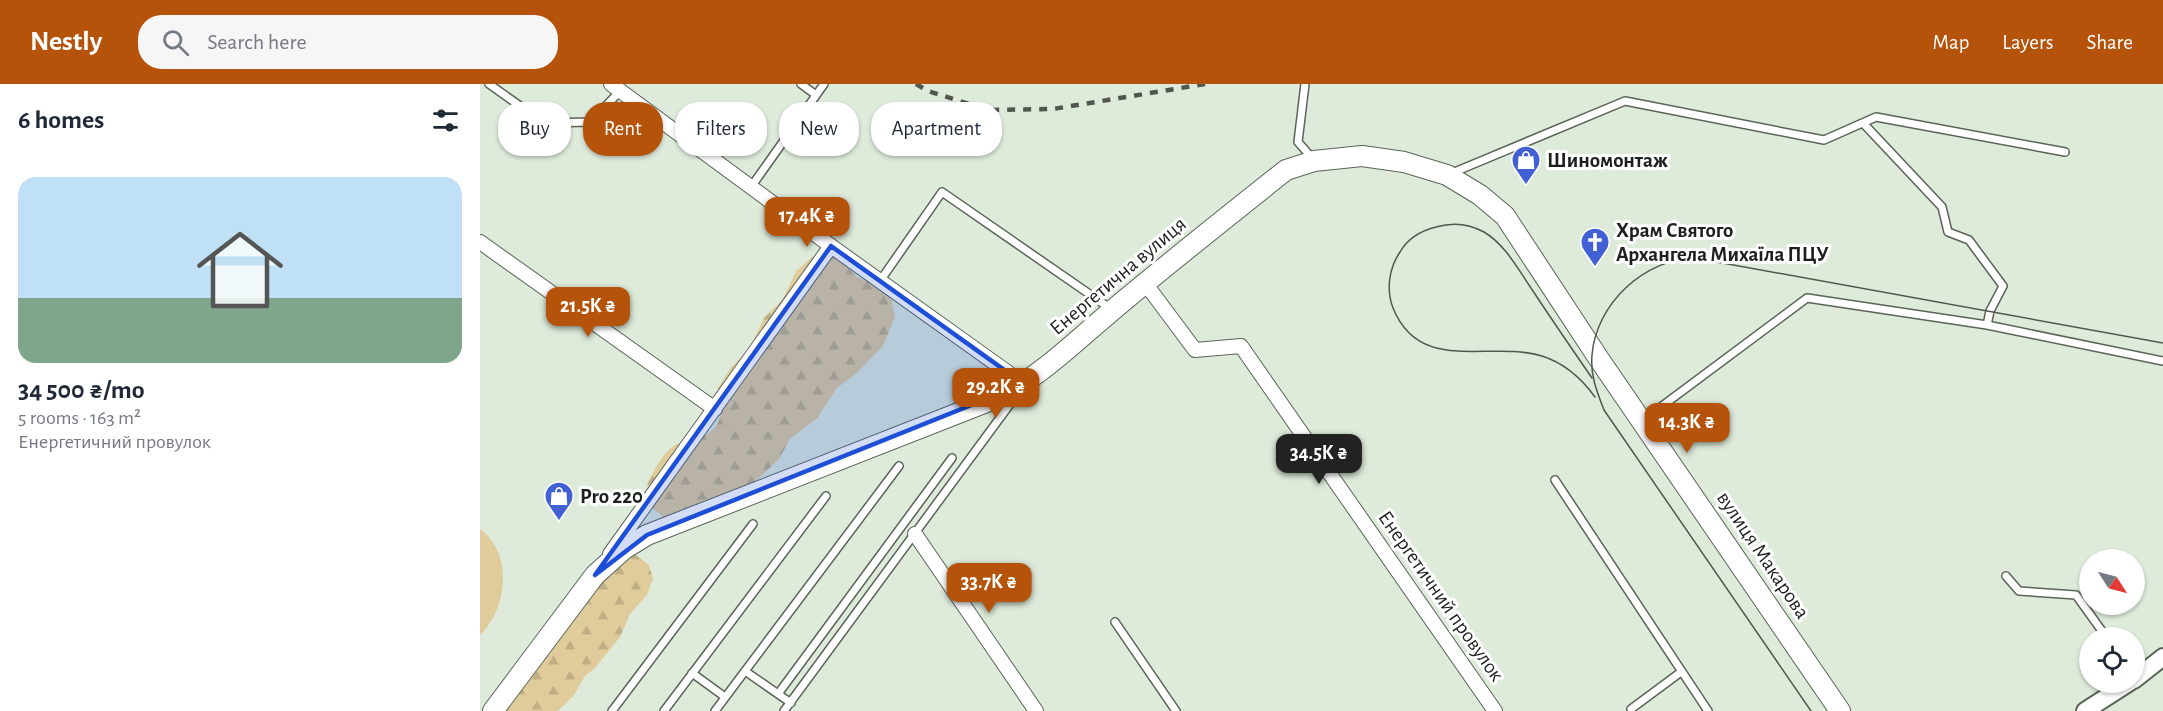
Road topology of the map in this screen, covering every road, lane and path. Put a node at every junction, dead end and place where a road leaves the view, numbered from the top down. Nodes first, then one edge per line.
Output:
1 (489, 84) edge
2 (801, 84) edge
3 (824, 84) edge
4 (1305, 84) edge
5 (616, 87) edge
6 (816, 95) junction
7 (1863, 123) junction
8 (2065, 152) dead end
9 (1314, 161) junction
10 (1447, 175) junction
11 (751, 187) junction
12 (1505, 216) joint
13 (480, 242) edge
14 (831, 246) junction
15 (880, 281) junction
16 (1145, 284) junction
17 (1113, 310) junction
18 (1987, 325) junction
19 (2163, 361) edge
20 (1024, 384) junction
21 (715, 409) junction
22 (1642, 421) junction
23 (952, 458) dead end
24 (899, 466) dead end
25 (1555, 480) dead end
26 (826, 496) dead end
27 (753, 524) dead end
28 (915, 534) junction
29 (595, 575) junction
30 (2006, 576) dead end
31 (1115, 622) dead end
32 (2099, 627) edge
33 (2163, 657) edge
34 (745, 671) junction
35 (2145, 671) edge
36 (1681, 672) junction
37 (692, 673) junction
38 (2113, 693) edge
39 (777, 694) junction
40 (725, 697) junction
41 (791, 703) junction
42 (1631, 709) dead end
43 (493, 711) edge
44 (612, 711) edge
45 (664, 711) edge
46 (715, 711) edge
47 (784, 711) edge
48 (1036, 711) edge
49 (1176, 711) edge
50 (1495, 711) edge
51 (1708, 711) edge
52 (1840, 711) edge
53 (2085, 711) edge

1 - 5 lane
2 - 6 lane
3 - 6 lane
4 - 9 lane
5 - 11 street
6 - 11 lane
7 - 8 lane
7 - 10 lane
7 - 18 lane
9 - 10 main road, Енергетична вулиця
9 - 16 main road, Енергетична вулиця
10 - 12 main road, Енергетична вулиця
11 - 14 street
12 - 22 main road, вулиця Макарова
13 - 21 street
14 - 15 street
14 - 21 street, Енергетична вулиця
15 - 17 lane
15 - 20 street
16 - 17 main road, Енергетична вулиця
16 - 50 street, Енергетичний провулок
17 - 20 main road, Енергетична вулиця
18 - 19 lane
18 - 22 lane
20 - 28 lane
20 - 29 main road, Енергетична вулиця
21 - 29 street, Енергетична вулиця
22 - 52 main road, вулиця Макарова
23 - 39 lane
24 - 34 lane
25 - 36 lane
26 - 37 lane
27 - 44 lane
28 - 41 lane
28 - 48 street
29 - 43 main road, Енергетична вулиця
30 - 32 lane
31 - 49 lane
33 - 35 street
34 - 39 lane
34 - 40 lane
36 - 42 lane
36 - 51 lane
37 - 40 lane
37 - 45 lane
38 - 53 street
39 - 41 lane
40 - 46 lane
41 - 47 lane

